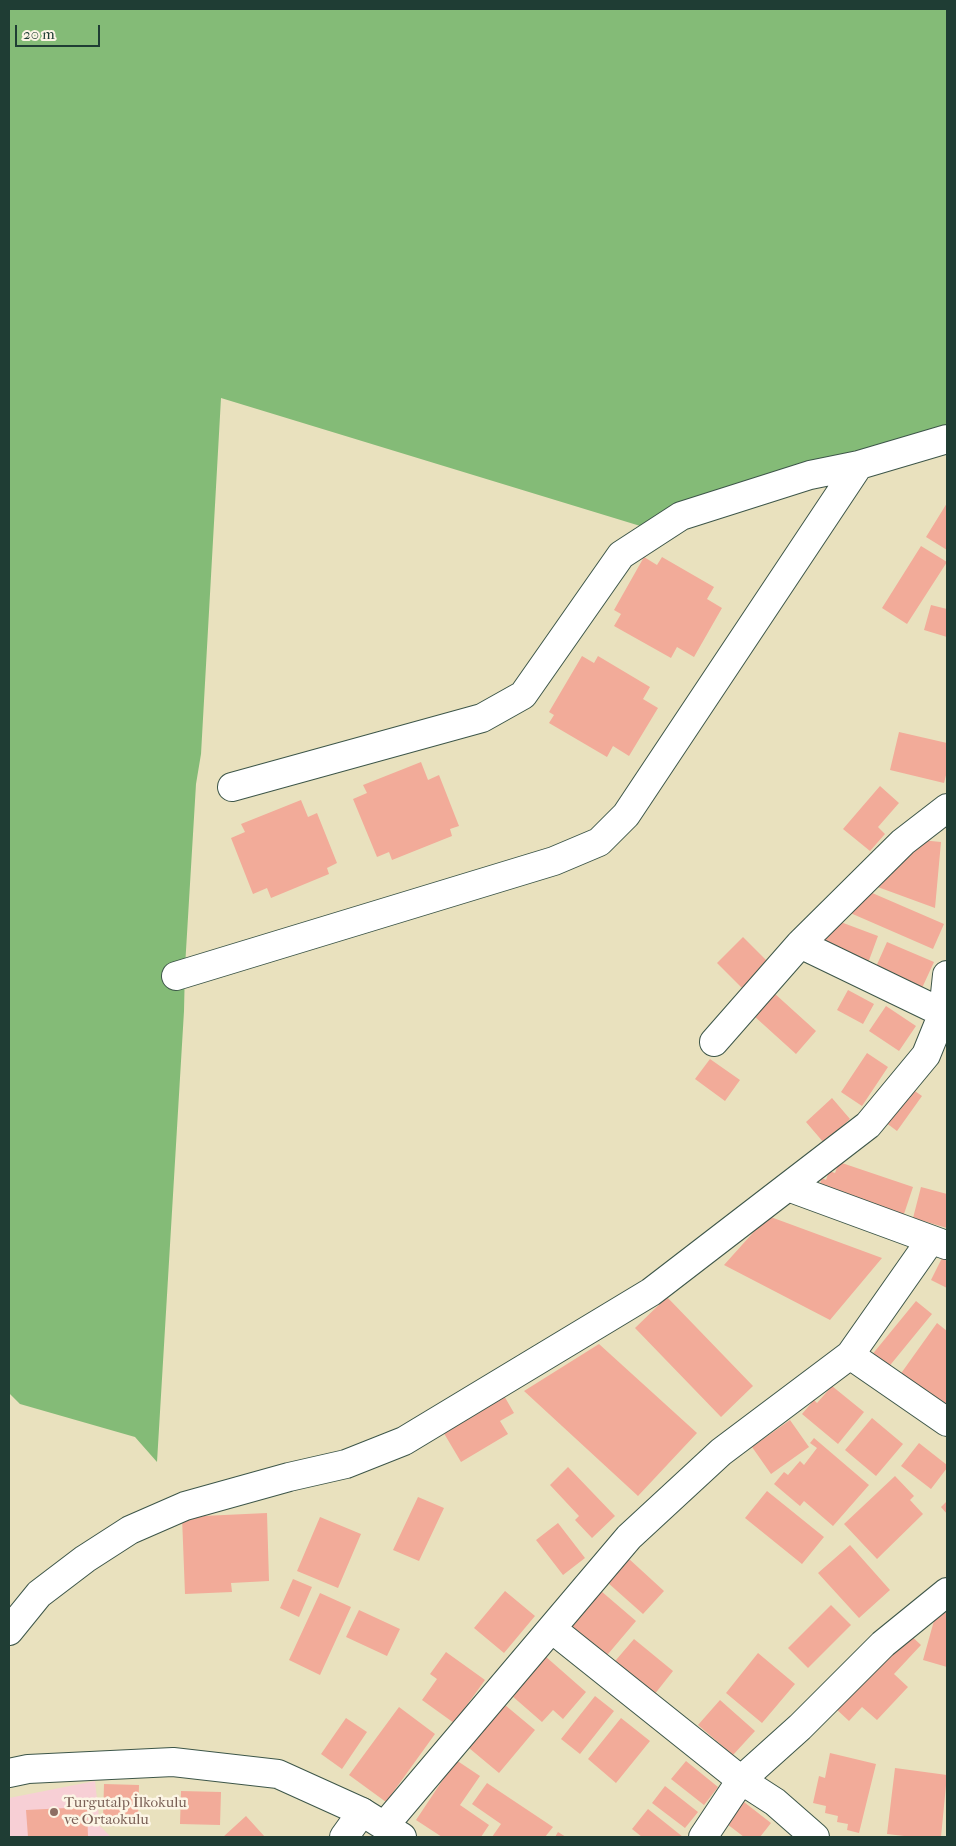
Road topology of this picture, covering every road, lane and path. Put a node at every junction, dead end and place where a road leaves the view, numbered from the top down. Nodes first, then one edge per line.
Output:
1 (947, 439) edge
2 (859, 464) junction
3 (232, 787) dead end
4 (947, 808) edge
5 (800, 944) junction
6 (947, 975) edge
7 (176, 976) dead end
8 (945, 1013) edge
9 (714, 1042) dead end
10 (788, 1187) junction
11 (939, 1243) edge
12 (850, 1355) junction
13 (947, 1422) edge
14 (947, 1592) edge
15 (552, 1629) junction
16 (9, 1631) edge
17 (9, 1773) edge
18 (741, 1780) junction
19 (362, 1812) junction
20 (394, 1831) edge
21 (344, 1837) edge
22 (703, 1837) edge
23 (815, 1837) edge

1 - 2 street
2 - 3 street
2 - 7 street
4 - 5 street
5 - 8 street
5 - 9 street
6 - 8 street
8 - 10 street
10 - 11 street
10 - 16 street
11 - 12 street
12 - 13 street
12 - 15 street
14 - 18 street
15 - 18 street
15 - 20 street
17 - 19 street
18 - 22 street
18 - 23 street
19 - 20 street
19 - 21 street

